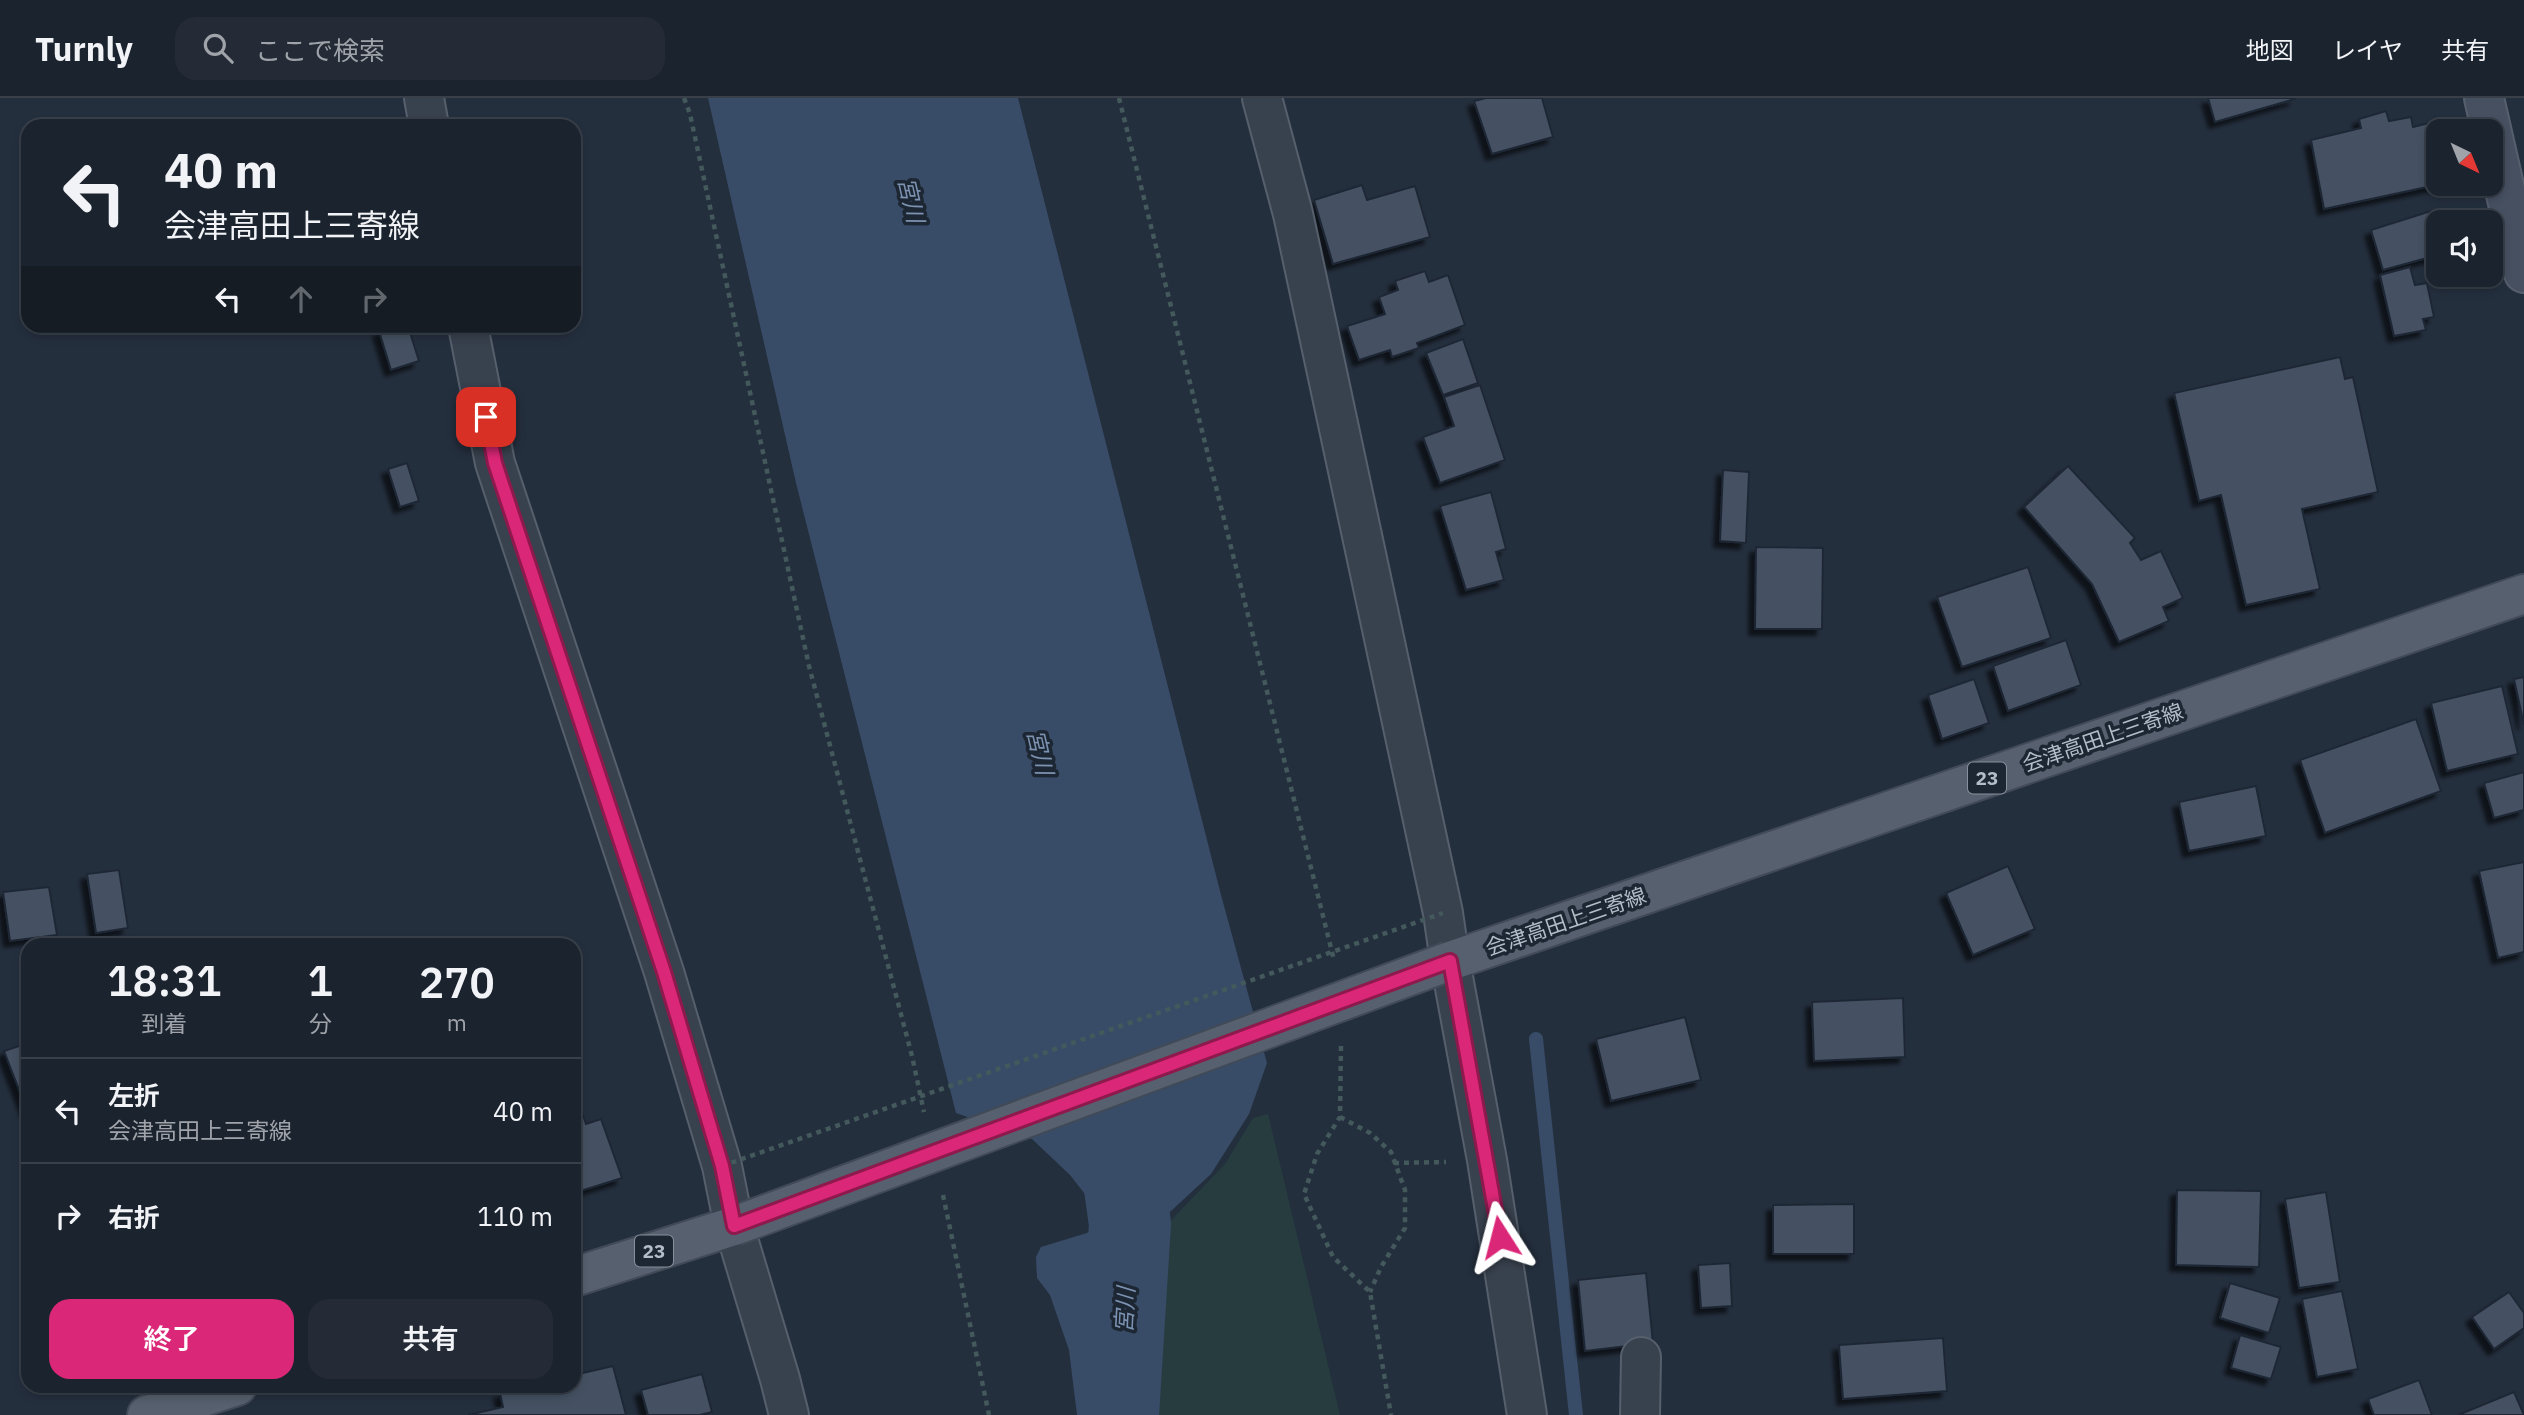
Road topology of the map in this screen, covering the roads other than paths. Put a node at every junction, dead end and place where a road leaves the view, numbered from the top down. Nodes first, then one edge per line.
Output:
1 (424, 98) edge
2 (1262, 98) edge
3 (2484, 98) edge
4 (428, 119) edge
5 (2524, 273) edge
6 (469, 333) edge
7 (2524, 594) edge
8 (1450, 961) junction
9 (734, 1226) junction
10 (581, 1275) edge
11 (1641, 1357) dead end
12 (215, 1393) edge
13 (147, 1415) edge
14 (789, 1415) edge
15 (1527, 1415) edge
16 (1640, 1415) edge

1 - 4 street
2 - 8 street
3 - 5 street
6 - 9 street
7 - 8 main road, 会津高田上三寄線 / 23
8 - 9 main road, 会津高田上三寄線 / 23, bridge
8 - 15 street
9 - 10 main road, 会津高田上三寄線 / 23
9 - 14 street
11 - 16 street
12 - 13 main road

